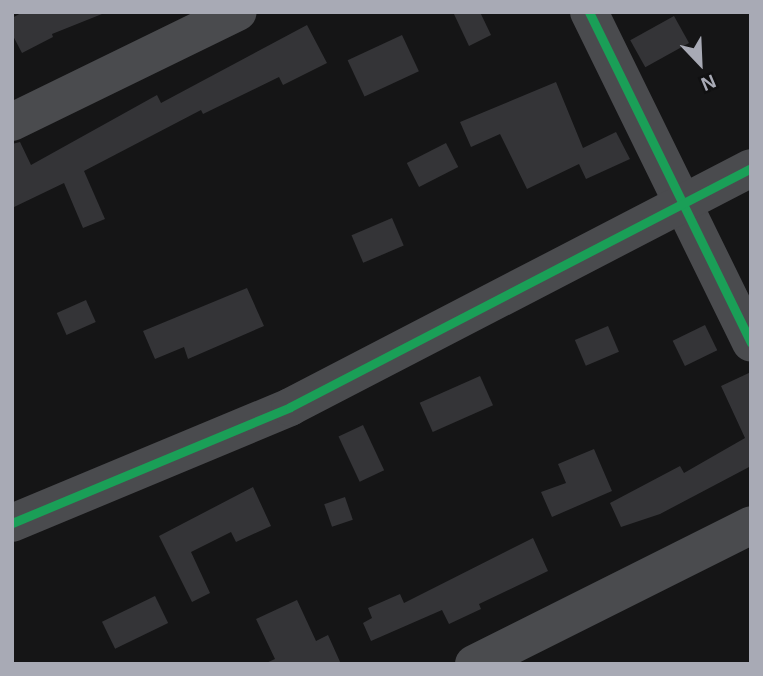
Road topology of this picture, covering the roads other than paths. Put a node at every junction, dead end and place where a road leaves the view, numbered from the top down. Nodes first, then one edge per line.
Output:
1 (238, 12) edge
2 (589, 12) edge
3 (12, 122) edge
4 (751, 168) edge
5 (684, 202) junction
6 (751, 342) edge
7 (12, 523) edge
8 (751, 525) edge
9 (474, 664) edge

1 - 3 street
2 - 5 street
4 - 5 street
5 - 6 street
5 - 7 street
8 - 9 street

